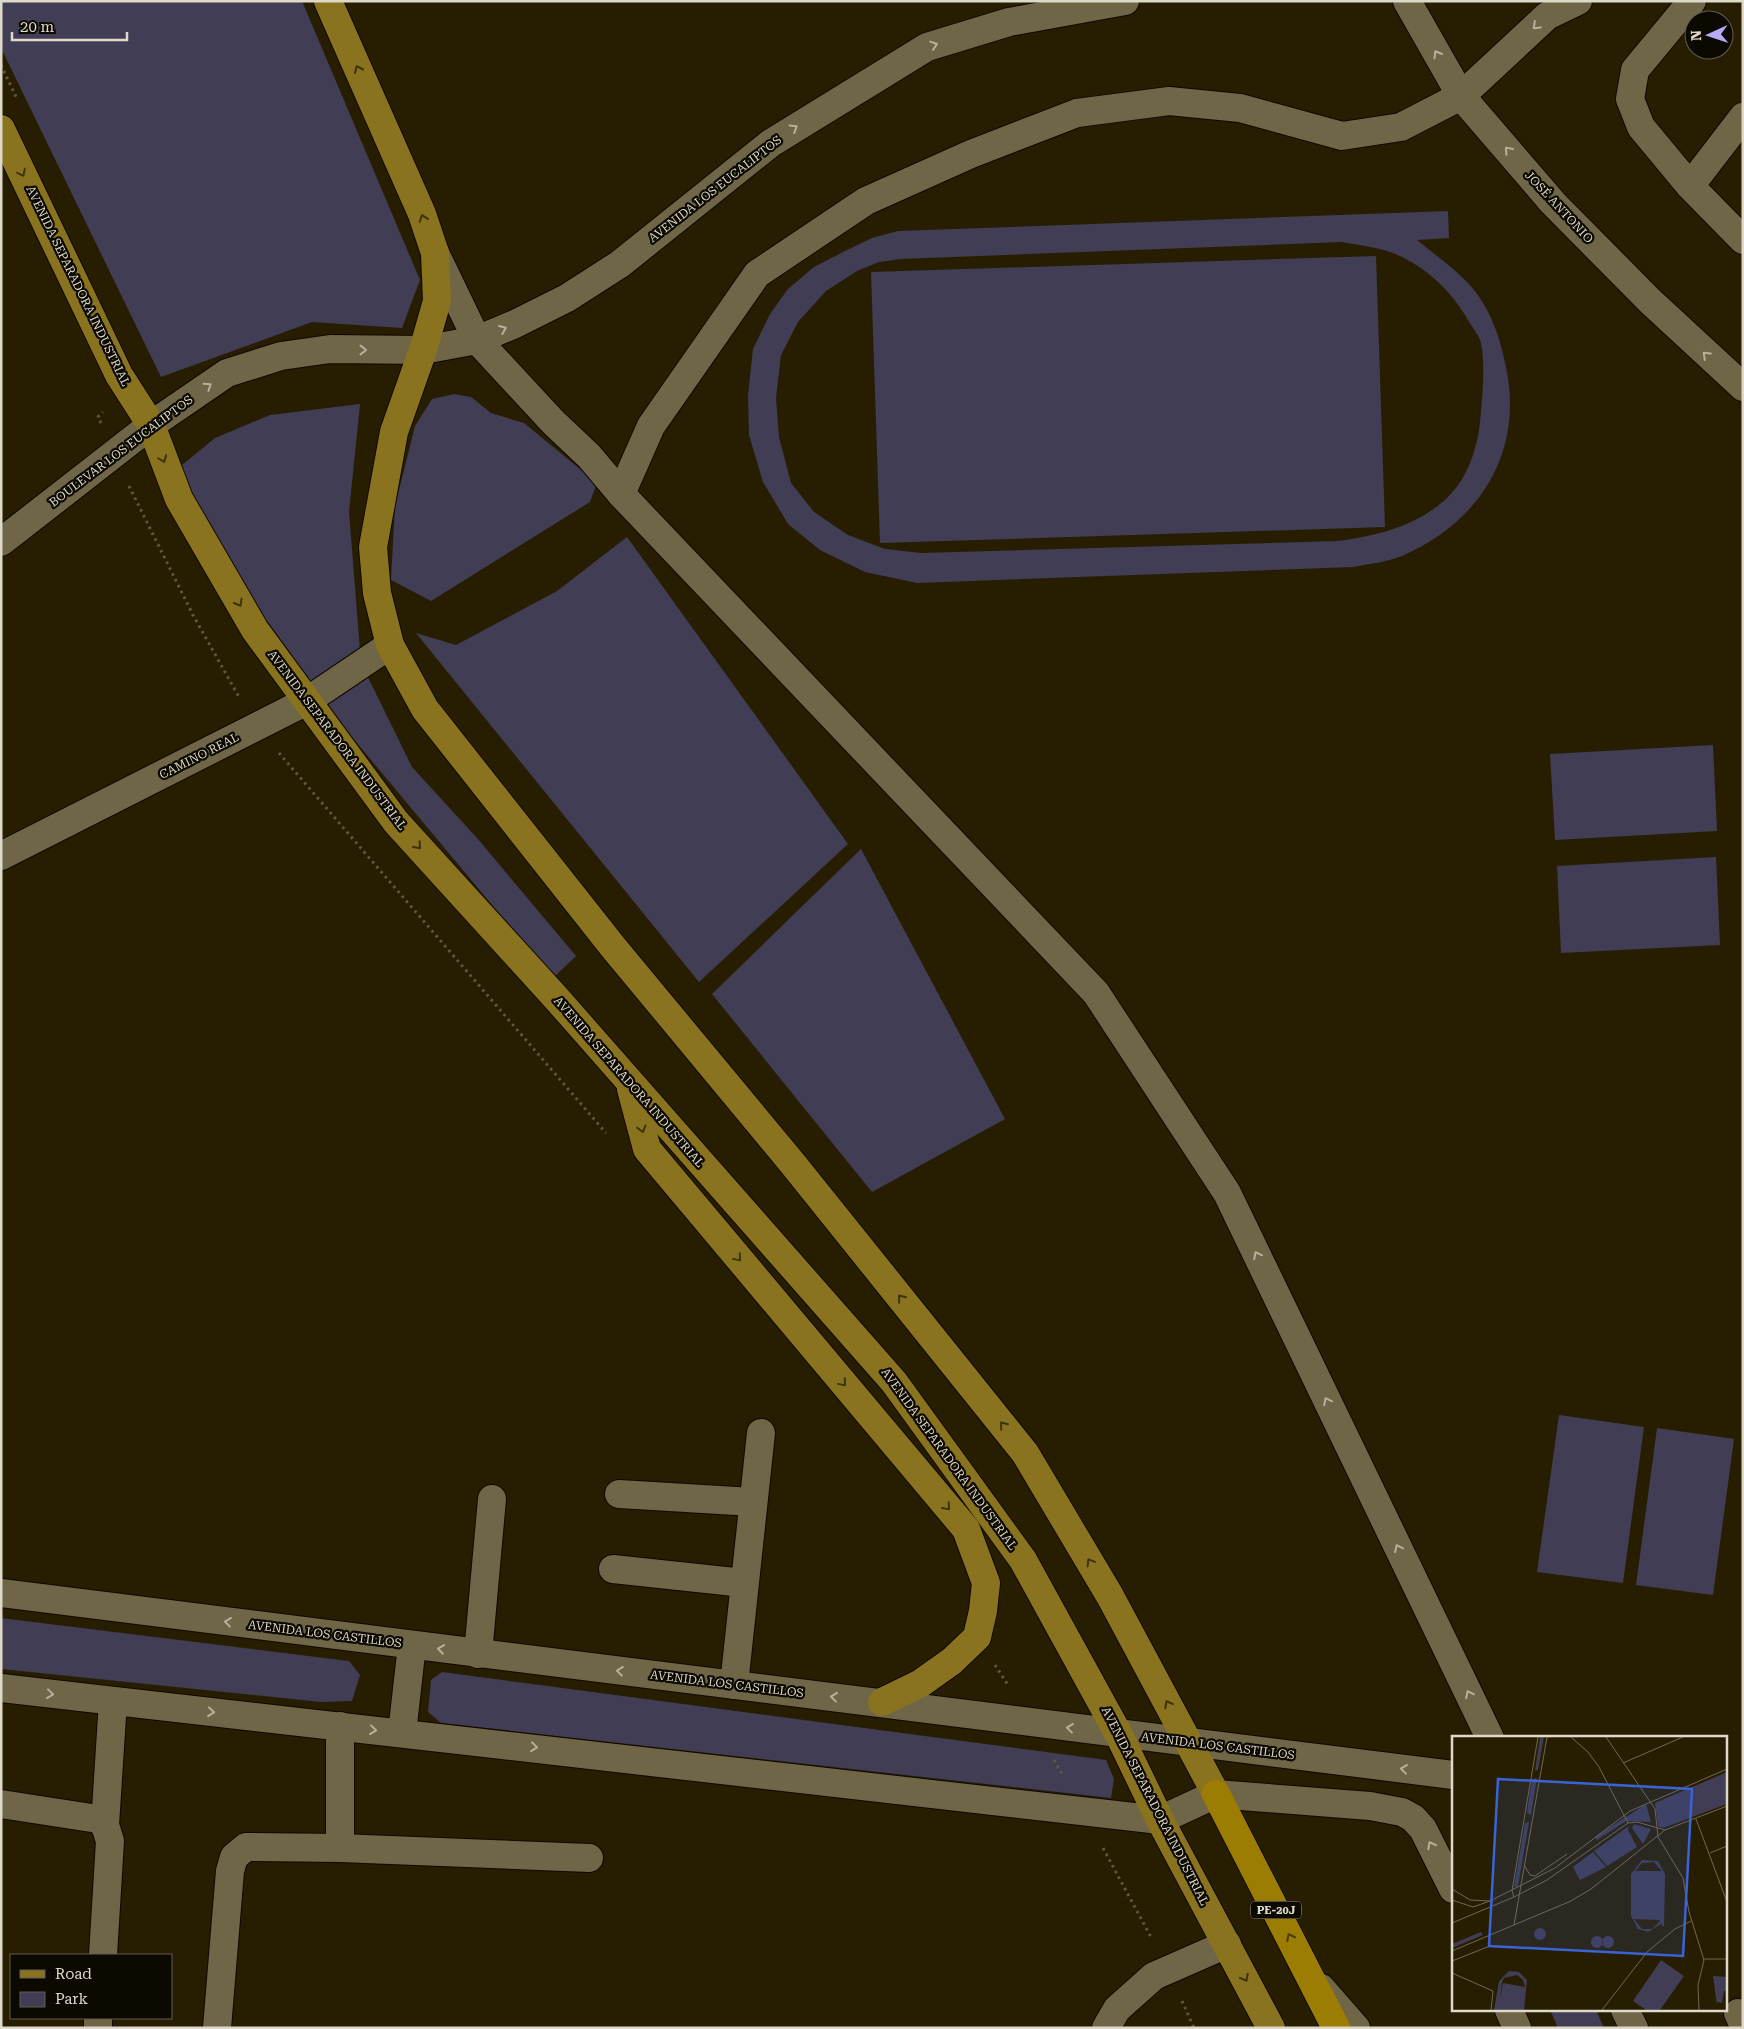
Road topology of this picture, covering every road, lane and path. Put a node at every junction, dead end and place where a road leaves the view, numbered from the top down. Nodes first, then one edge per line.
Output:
1 (328, 1) edge
2 (1125, 1) edge
3 (1407, 1) edge
4 (1578, 1) edge
5 (1692, 1) edge
6 (1461, 96) junction
7 (1743, 117) edge
8 (1, 129) edge
9 (1690, 186) junction
10 (1743, 240) edge
11 (435, 253) junction
12 (477, 340) junction
13 (423, 350) junction
14 (1743, 387) edge
15 (151, 425) junction
16 (621, 494) junction
17 (1, 542) edge
18 (390, 646) junction
19 (307, 700) junction
20 (1, 856) edge
21 (630, 1082) junction
22 (761, 1433) dead end
23 (619, 1494) dead end
24 (492, 1499) dead end
25 (753, 1502) junction
26 (613, 1569) dead end
27 (744, 1583) junction
28 (1, 1592) edge
29 (412, 1645) junction
30 (478, 1654) junction
31 (734, 1684) junction
32 (1, 1688) edge
33 (113, 1701) junction
34 (882, 1702) junction
35 (340, 1726) junction
36 (402, 1733) junction
37 (1118, 1733) junction
38 (1489, 1736) edge
39 (1188, 1742) junction
40 (1452, 1775) edge
41 (1216, 1794) junction
42 (1, 1804) edge
43 (1160, 1820) junction
44 (105, 1825) junction
45 (340, 1848) junction
46 (589, 1858) dead end
47 (1452, 1886) edge
48 (1227, 1944) junction
49 (103, 1954) edge
50 (1310, 1975) junction
51 (1510, 2012) edge
52 (1626, 2012) edge
53 (217, 2028) edge
54 (1106, 2028) edge
55 (1271, 2028) edge
56 (1336, 2028) edge
57 (1356, 2028) edge
58 (1517, 2028) edge
59 (1634, 2028) edge

11 -> 1 main road, PE-20J
12 -> 2 street, AVENIDA LOS EUCALIPTOS
6 -> 3 street, JOSÉ ANTONIO
4 -> 6 street
5 - 9 street
14 -> 6 street, JOSÉ ANTONIO
6 - 16 street
7 - 9 street
8 -> 15 main road, AVENIDA SEPARADORA INDUSTRIAL
9 - 10 street
11 - 12 street
11 - 13 main road, PE-20J
12 - 13 street, AVENIDA LOS EUCALIPTOS
12 - 16 street
15 -> 13 street, BOULEVAR LOS EUCALIPTOS
13 - 18 main road, PE-20J
15 - 17 street, BOULEVAR LOS EUCALIPTOS
15 -> 19 main road, AVENIDA SEPARADORA INDUSTRIAL
38 -> 16 street
18 - 19 street, CAMINO REAL
39 -> 18 main road, PE-20J
19 - 20 street, CAMINO REAL
19 -> 21 main road, AVENIDA SEPARADORA INDUSTRIAL
21 -> 34 main road
21 - 37 main road, AVENIDA SEPARADORA INDUSTRIAL
22 - 25 street
23 - 25 street
24 - 30 street
25 - 27 street
26 - 27 street
27 - 31 street
29 -> 28 street, AVENIDA LOS CASTILLOS
30 -> 29 street, AVENIDA LOS CASTILLOS
29 - 36 street
31 -> 30 street, AVENIDA LOS CASTILLOS
34 -> 31 street, AVENIDA LOS CASTILLOS
32 -> 33 street
33 -> 35 street
33 - 44 street
37 -> 34 street, AVENIDA LOS CASTILLOS
35 -> 36 street
35 - 45 street
36 -> 43 street
37 - 39 street, AVENIDA LOS CASTILLOS
37 - 43 main road, AVENIDA SEPARADORA INDUSTRIAL
40 -> 39 street, AVENIDA LOS CASTILLOS
39 - 41 main road, PE-20J
41 - 43 street
47 -> 41 street
50 -> 41 highway, PE-20J
42 - 44 street
43 - 48 main road, AVENIDA SEPARADORA INDUSTRIAL
44 - 49 street
45 - 46 street
45 - 53 street
48 - 54 street
48 -> 55 main road, AVENIDA SEPARADORA INDUSTRIAL
50 - 56 highway, PE-20J
50 - 57 street
51 - 58 street
52 - 59 street

